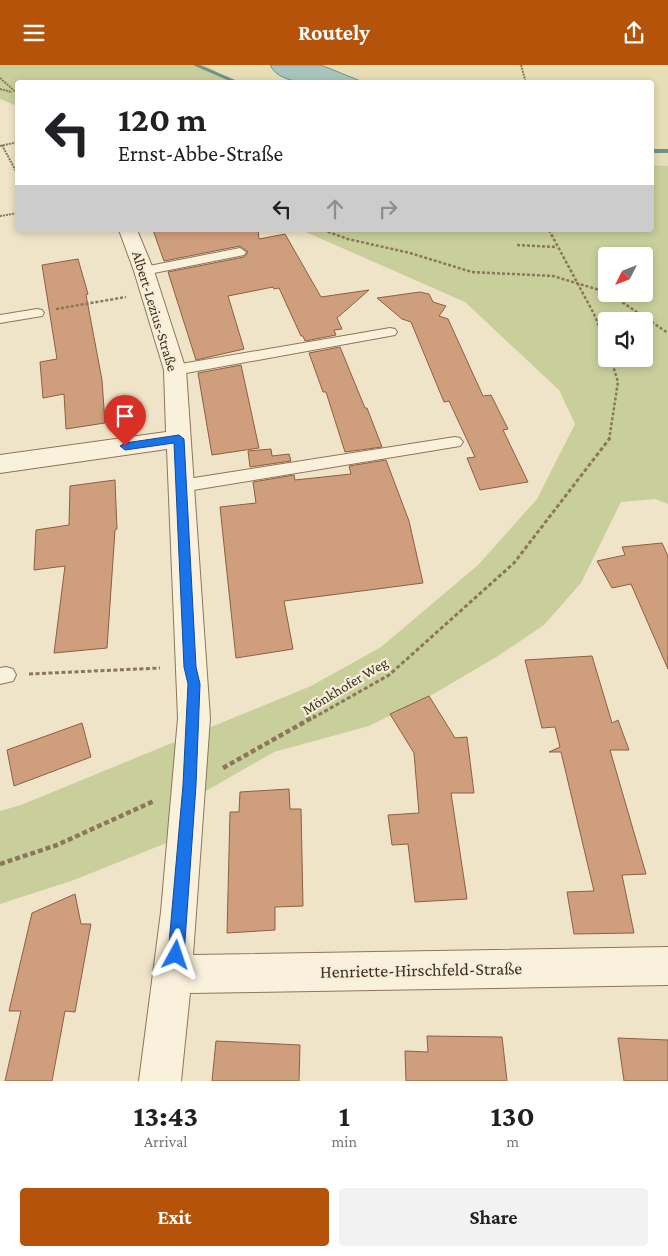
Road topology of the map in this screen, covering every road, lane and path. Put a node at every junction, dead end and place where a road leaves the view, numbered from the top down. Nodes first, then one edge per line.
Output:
1 (521, 65) edge
2 (0, 79) edge
3 (525, 80) edge
4 (0, 89) edge
5 (12, 92) junction
6 (15, 93) edge
7 (15, 143) edge
8 (1, 145) edge
9 (15, 170) edge
10 (15, 214) edge
11 (0, 217) edge
12 (129, 232) edge
13 (329, 232) edge
14 (549, 232) edge
15 (516, 245) dead end
16 (556, 247) junction
17 (240, 252) dead end
18 (148, 282) junction
19 (580, 285) junction
20 (598, 290) edge
21 (623, 303) edge
22 (37, 313) joint
23 (598, 318) edge
24 (0, 319) edge
25 (390, 332) dead end
26 (668, 333) edge
27 (613, 367) edge
28 (175, 369) junction
29 (179, 439) junction
30 (455, 442) dead end
31 (0, 464) edge
32 (182, 486) junction
33 (190, 667) junction
34 (3, 675) edge
35 (190, 785) junction
36 (0, 864) edge
37 (668, 967) edge
38 (175, 974) junction
39 (160, 1081) edge

1 - 3 path
2 - 5 path
4 - 5 path
5 - 6 path
7 - 8 path
8 - 9 path
10 - 11 path
12 - 18 street, Albert-Lezius-Straße
13 - 19 path
14 - 16 path
15 - 16 path
16 - 19 path
17 - 18 lane
18 - 22 path
18 - 28 street, Albert-Lezius-Straße
19 - 20 path
19 - 23 path
21 - 26 path
22 - 24 lane
25 - 28 lane
27 - 35 path, Mönkhofer Weg
28 - 29 street, Albert-Lezius-Straße
29 - 31 street
29 - 32 street, Albert-Lezius-Straße
30 - 32 lane
32 - 33 street, Albert-Lezius-Straße
33 - 34 path
33 - 35 street, Albert-Lezius-Straße
35 - 36 path, Mönkhofer Weg
35 - 38 street, Albert-Lezius-Straße
37 - 38 street, Henriette-Hirschfeld-Straße
38 - 39 street, Albert-Lezius-Straße

